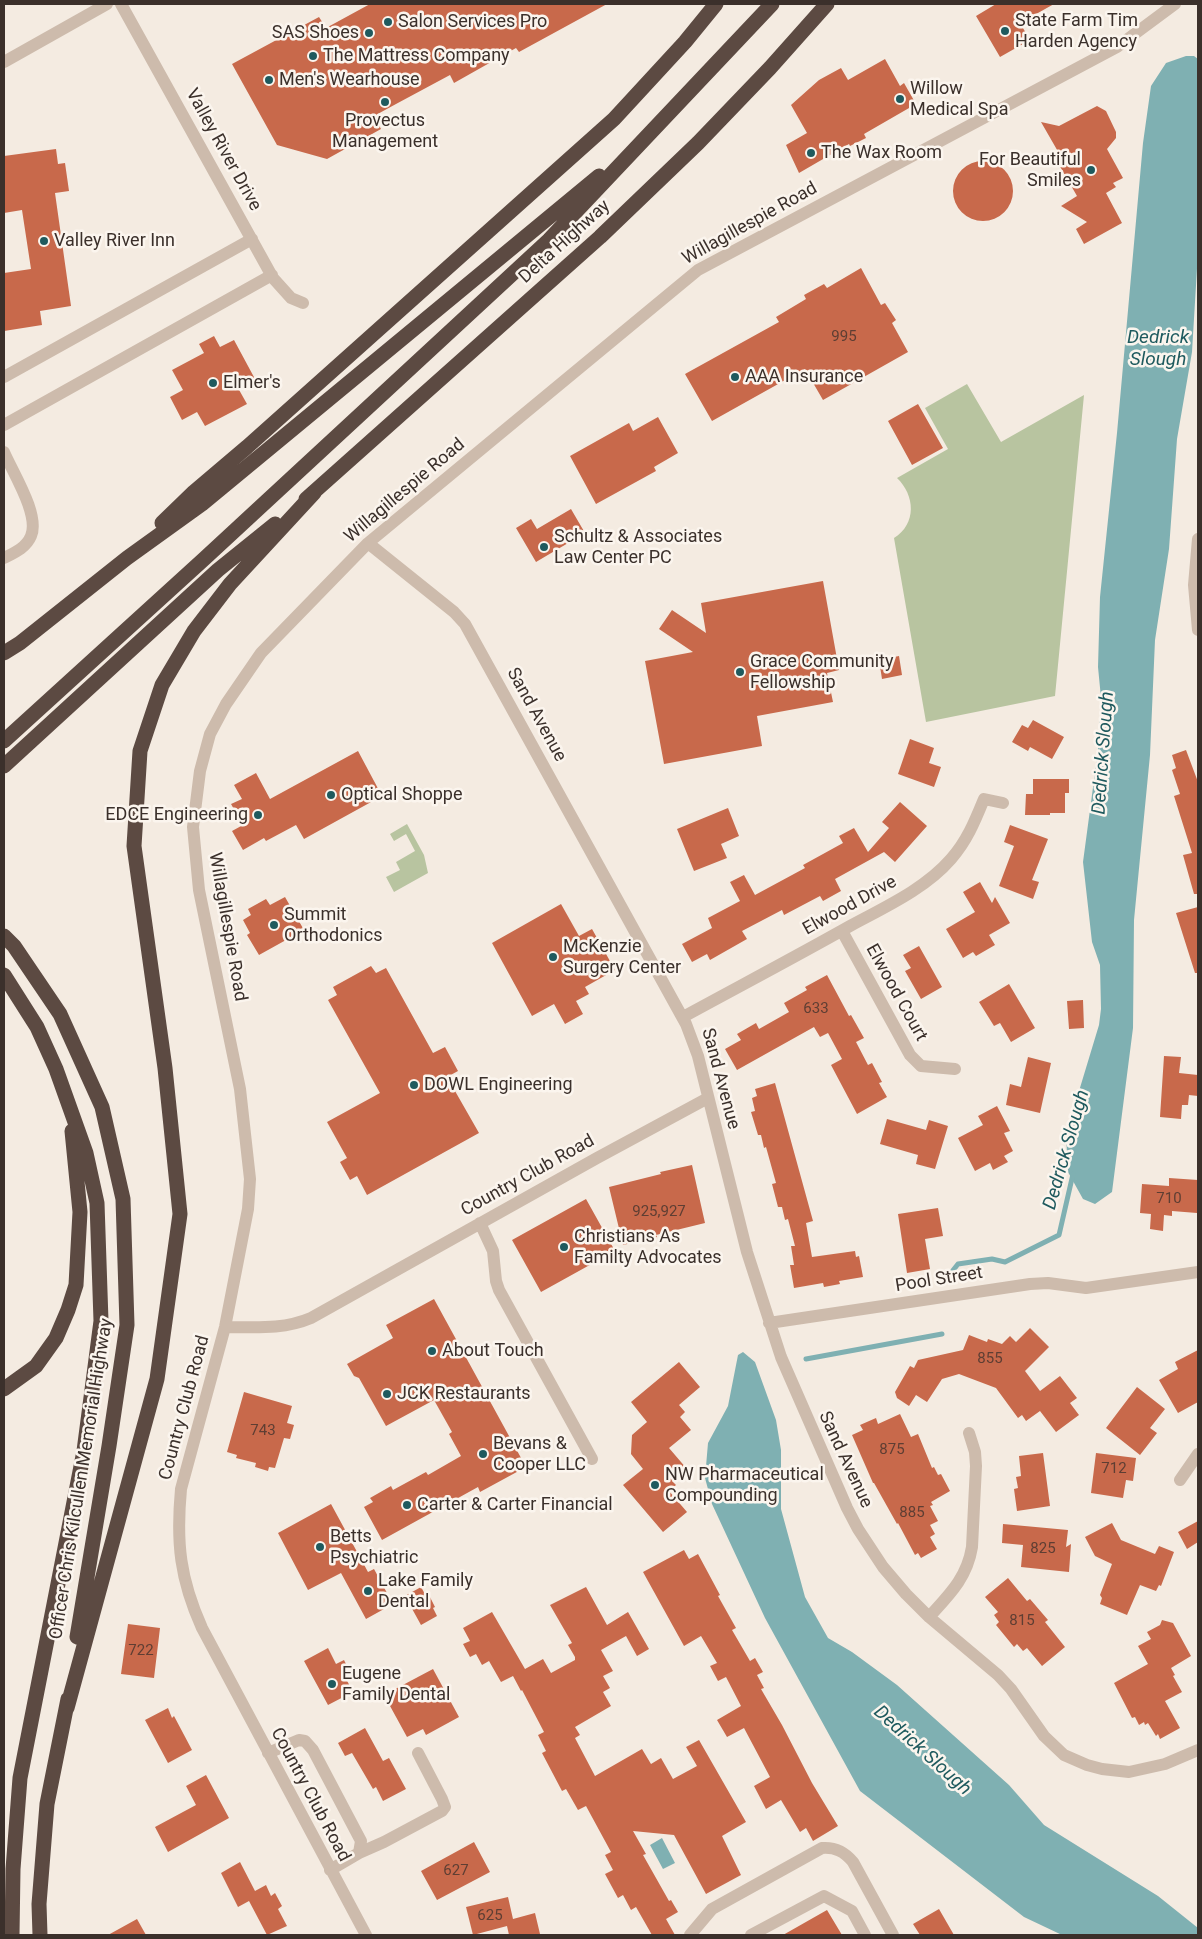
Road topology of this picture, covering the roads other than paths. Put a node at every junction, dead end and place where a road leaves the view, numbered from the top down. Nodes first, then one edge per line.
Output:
1 (107, 4) edge
2 (121, 4) edge
3 (716, 4) edge
4 (772, 4) edge
5 (827, 4) edge
6 (1175, 4) edge
7 (4, 62) edge
8 (652, 132) junction
9 (252, 239) junction
10 (272, 275) junction
11 (303, 303) dead end
12 (4, 377) edge
13 (4, 425) edge
14 (4, 452) edge
15 (314, 493) junction
16 (1198, 539) edge
17 (368, 543) junction
18 (4, 558) edge
19 (127, 558) junction
20 (1198, 630) edge
21 (4, 653) edge
22 (4, 741) edge
23 (4, 766) edge
24 (1004, 803) dead end
25 (842, 931) junction
26 (4, 936) edge
27 (4, 976) edge
28 (682, 1017) junction
29 (955, 1070) dead end
30 (708, 1098) junction
31 (71, 1109) junction
32 (480, 1224) junction
33 (1198, 1272) edge
34 (768, 1323) junction
35 (224, 1327) junction
36 (4, 1389) edge
37 (969, 1433) dead end
38 (1198, 1454) edge
39 (592, 1459) dead end
40 (1180, 1480) dead end
41 (929, 1617) junction
42 (67, 1708) junction
43 (1198, 1750) edge
44 (268, 1753) junction
45 (418, 1753) dead end
46 (359, 1853) junction
47 (330, 1870) junction
48 (12, 1935) edge
49 (40, 1935) edge
50 (366, 1935) edge
51 (690, 1935) edge
52 (752, 1935) edge
53 (865, 1935) edge
54 (893, 1935) edge

1 - 7 street
2 - 9 street, Valley River Drive
3 - 19 highway
4 - 8 highway
5 - 15 highway, Delta Highway
6 - 17 street, Willagillespie Road
8 - 19 highway
8 - 22 highway
9 - 10 street, Valley River Drive
9 - 12 street
10 - 11 street, Valley River Drive
10 - 13 street
14 - 18 street
15 - 23 highway
15 - 42 highway
16 - 20 street
17 - 28 street, Sand Avenue
17 - 35 street, Willagillespie Road
19 - 21 highway
24 - 25 street, Elwood Drive
25 - 28 street, Elwood Drive
25 - 29 street, Elwood Court
26 - 42 highway, Officer Chris Kilcullen Memorial Highway
27 - 31 highway, Officer Chris Kilcullen Memorial Highway
28 - 30 street, Sand Avenue
30 - 32 street, Country Club Road
30 - 34 street, Sand Avenue
31 - 36 highway
31 - 48 highway, Officer Chris Kilcullen Memorial Highway
32 - 35 street, Country Club Road
32 - 39 street
33 - 34 street, Pool Street
34 - 41 street, Sand Avenue
35 - 44 street, Country Club Road
37 - 41 street
38 - 40 street
41 - 43 street, Sand Avenue
42 - 49 highway, Officer Chris Kilcullen Memorial Highway
44 - 46 street
44 - 47 street, Country Club Road
45 - 46 street
46 - 47 street
47 - 50 street, Country Club Road
51 - 54 street
52 - 53 street

